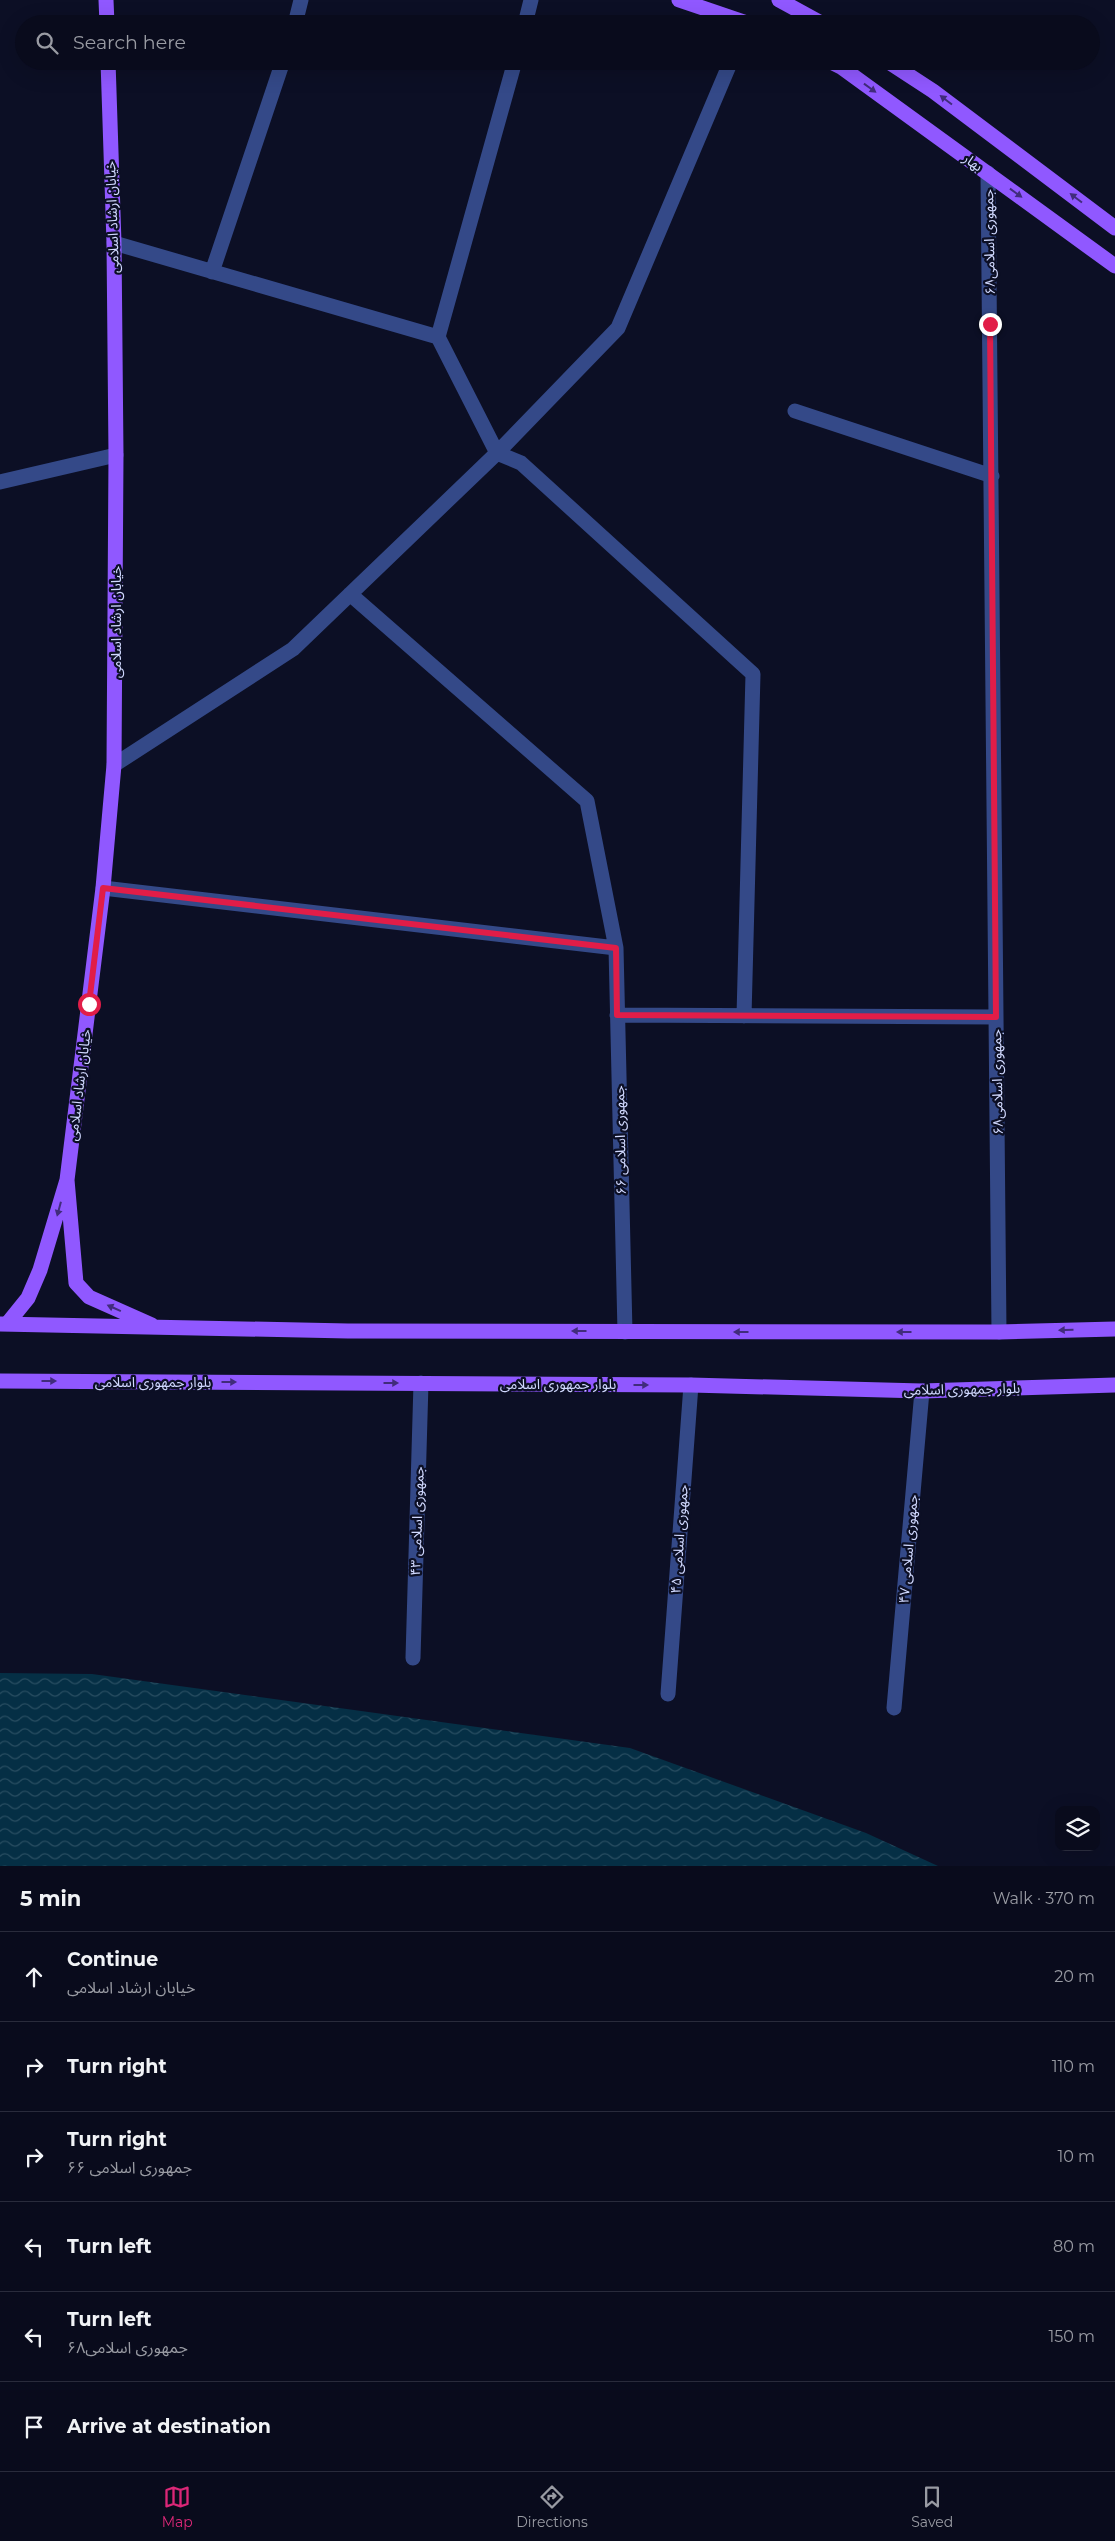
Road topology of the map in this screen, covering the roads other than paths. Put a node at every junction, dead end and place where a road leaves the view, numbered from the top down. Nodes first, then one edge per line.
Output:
1 (106, 0) edge
2 (301, 0) edge
3 (532, 0) edge
4 (679, 0) edge
5 (779, 0) edge
6 (107, 15) edge
7 (297, 15) edge
8 (528, 15) edge
9 (724, 15) edge
10 (806, 15) edge
11 (108, 70) edge
12 (280, 70) edge
13 (512, 70) edge
14 (727, 70) edge
15 (845, 70) edge
16 (901, 70) edge
17 (988, 172) junction
18 (1115, 228) edge
19 (114, 243) junction
20 (1115, 266) edge
21 (212, 272) junction
22 (438, 337) junction
23 (795, 411) dead end
24 (497, 453) junction
25 (116, 455) junction
26 (992, 476) junction
27 (0, 482) edge
28 (350, 594) junction
29 (114, 765) junction
30 (103, 888) junction
31 (616, 948) junction
32 (617, 1015) junction
33 (744, 1016) junction
34 (996, 1017) junction
35 (67, 1180) junction
36 (4, 1324) edge
37 (158, 1327) junction
38 (1115, 1329) edge
39 (625, 1332) junction
40 (999, 1332) junction
41 (0, 1381) edge
42 (420, 1384) junction
43 (691, 1385) junction
44 (1115, 1385) edge
45 (922, 1391) junction
46 (413, 1658) dead end
47 (668, 1694) dead end
48 (894, 1708) dead end

1 - 6 main road
2 - 7 street
3 - 8 street
4 - 9 main road
5 - 10 main road
11 - 19 main road, خیابان ارشاد اسلامی
12 - 21 street
13 - 22 street
14 - 24 street
15 -> 17 main road, بهار
18 -> 16 main road
17 -> 20 main road, بهار
17 - 26 street, جمهوری اسلامی۶۸
19 - 21 street
19 - 25 main road, خیابان ارشاد اسلامی
21 - 22 street
22 - 24 street
23 - 26 street
24 - 28 street
24 - 33 street
25 - 27 street
25 - 29 main road, خیابان ارشاد اسلامی
26 - 34 street, جمهوری اسلامی۶۸
28 - 29 street
28 - 31 street, جمهوری اسلامی ۶۶
29 - 30 main road, خیابان ارشاد اسلامی
30 - 31 street
30 - 35 main road, خیابان ارشاد اسلامی
31 - 32 street, جمهوری اسلامی ۶۶
32 - 33 street
32 - 39 street, جمهوری اسلامی ۶۶
33 - 34 street
34 - 40 street, جمهوری اسلامی۶۸
35 -> 36 main road, خیابان ارشاد اسلامی
37 -> 35 main road, خیابان ارشاد اسلامی
36 - 37 main road
39 -> 37 main road
38 -> 40 main road
40 -> 39 main road
41 -> 42 main road, بلوار جمهوری اسلامی
42 -> 43 main road, بلوار جمهوری اسلامی
42 - 46 street, جمهوری اسلامی ۴۳
43 - 45 main road, بلوار جمهوری اسلامی
43 - 47 street, جمهوری اسلامی ۴۵
44 - 45 main road, بلوار جمهوری اسلامی
45 - 48 street, جمهوری اسلامی ۴۷

